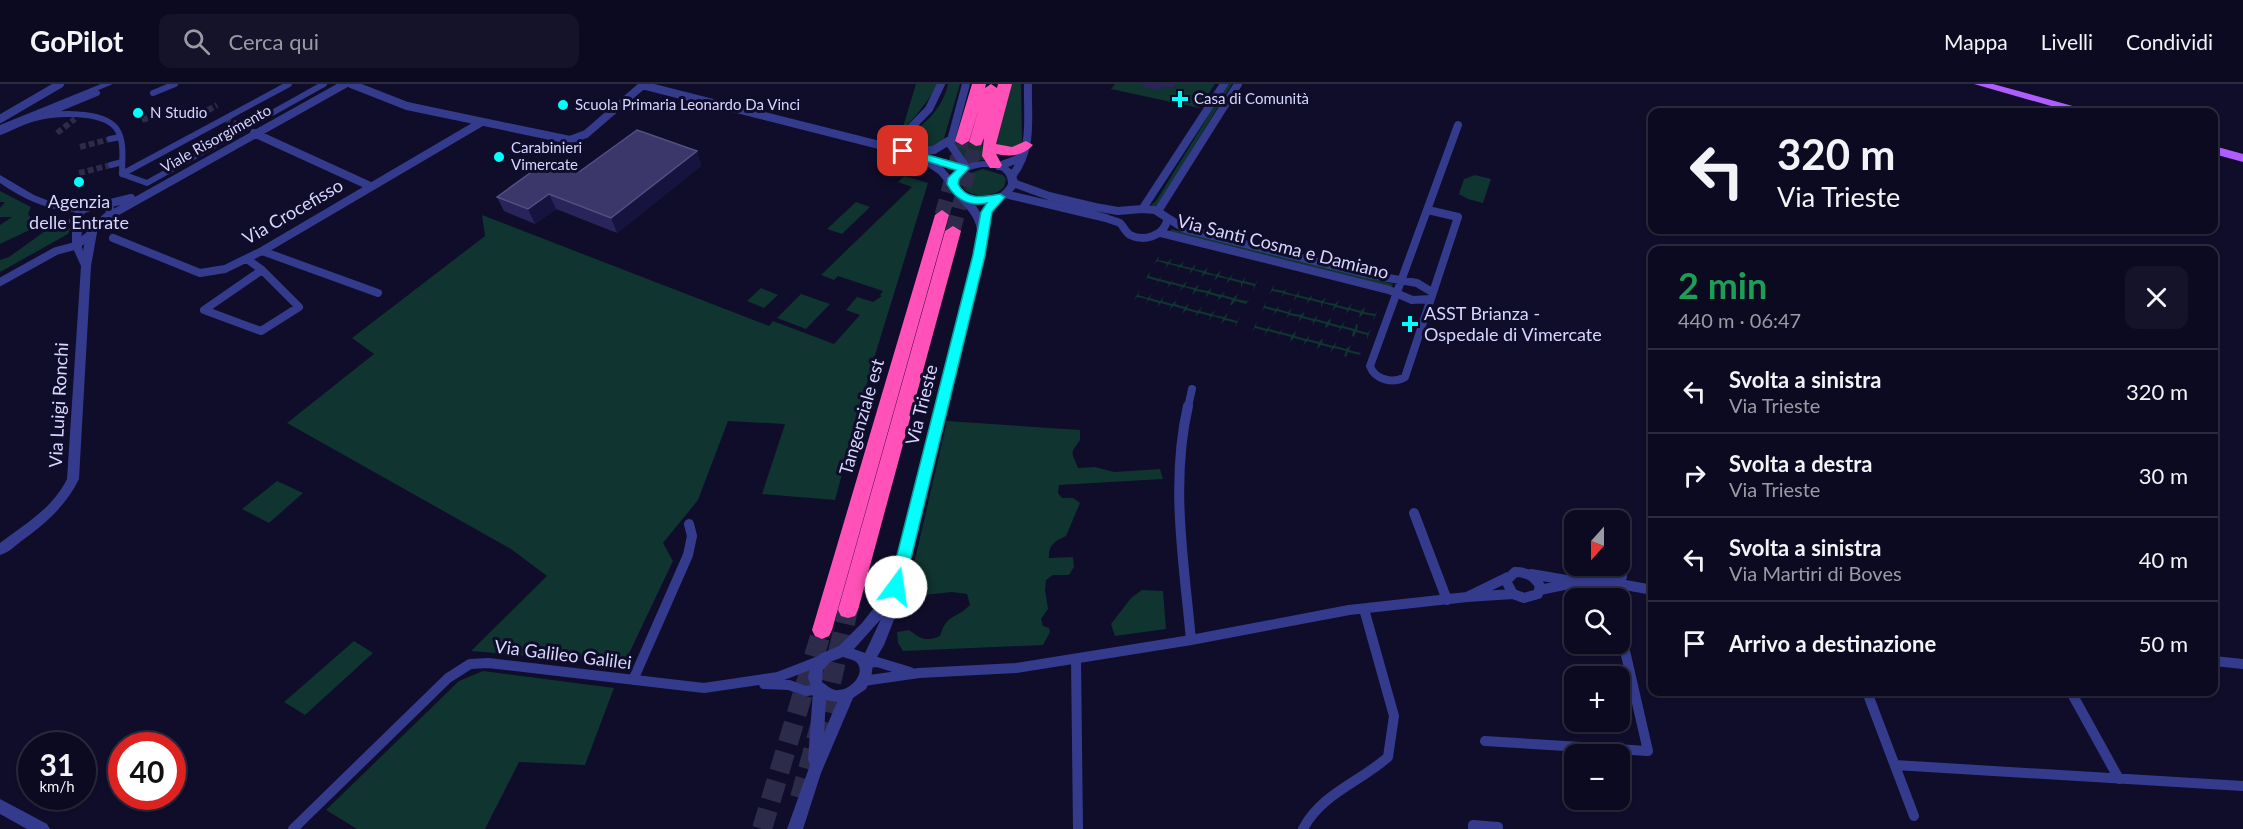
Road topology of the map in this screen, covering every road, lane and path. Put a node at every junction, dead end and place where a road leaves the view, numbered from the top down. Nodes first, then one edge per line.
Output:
1 (60, 84) edge
2 (109, 84) edge
3 (175, 84) edge
4 (289, 84) edge
5 (324, 84) edge
6 (339, 84) edge
7 (345, 84) edge
8 (351, 84) edge
9 (941, 84) edge
10 (966, 84) edge
11 (979, 84) edge
12 (993, 84) edge
13 (1005, 84) edge
14 (1028, 84) edge
15 (1224, 84) edge
16 (1238, 84) edge
17 (1980, 84) edge
18 (643, 85) edge
19 (97, 93) dead end
20 (153, 93) dead end
21 (2068, 108) edge
22 (290, 114) junction
23 (34, 116) junction
24 (0, 119) edge
25 (480, 123) junction
26 (1458, 125) dead end
27 (0, 128) edge
28 (254, 133) junction
29 (120, 137) junction
30 (110, 139) tunnel mouth
31 (969, 142) junction
32 (1027, 142) junction
33 (891, 148) junction
34 (903, 151) junction
35 (2218, 151) edge
36 (918, 156) junction
37 (2243, 158) edge
38 (122, 162) junction
39 (111, 165) tunnel mouth
40 (997, 165) junction
41 (965, 168) junction
42 (122, 174) junction
43 (0, 178) edge
44 (1013, 179) junction
45 (952, 184) junction
46 (370, 186) junction
47 (0, 188) edge
48 (156, 189) junction
49 (1002, 196) junction
50 (964, 198) junction
51 (103, 205) junction
52 (87, 208) junction
53 (1143, 208) junction
54 (1428, 210) junction
55 (1129, 211) junction
56 (1158, 211) junction
57 (942, 215) tunnel mouth
58 (109, 216) junction
59 (1167, 221) junction
60 (75, 223) junction
61 (1121, 224) junction
62 (91, 230) junction
63 (952, 231) tunnel mouth
64 (982, 231) junction
65 (1161, 234) junction
66 (113, 238) dead end
67 (75, 246) junction
68 (262, 251) junction
69 (247, 259) junction
70 (86, 266) junction
71 (262, 270) junction
72 (1402, 280) junction
73 (0, 282) edge
74 (1398, 292) junction
75 (378, 293) dead end
76 (1431, 296) junction
77 (1191, 389) dead end
78 (1414, 513) dead end
79 (689, 524) dead end
80 (0, 550) edge
81 (1525, 572) junction
82 (1622, 576) edge
83 (1508, 577) junction
84 (1578, 582) junction
85 (1614, 583) junction
86 (896, 587) junction
87 (1614, 588) edge
88 (1648, 589) edge
89 (1540, 590) junction
90 (1513, 594) junction
91 (1467, 597) junction
92 (1447, 600) junction
93 (1364, 609) junction
94 (848, 610) tunnel mouth
95 (822, 630) tunnel mouth
96 (1191, 640) junction
97 (843, 651) junction
98 (1626, 654) edge
99 (823, 659) junction
100 (1076, 659) junction
101 (2218, 661) edge
102 (866, 663) junction
103 (2243, 664) edge
104 (919, 673) junction
105 (633, 680) junction
106 (864, 681) junction
107 (750, 683) junction
108 (819, 690) junction
109 (848, 694) junction
110 (1869, 696) edge
111 (2074, 696) edge
112 (1485, 741) dead end
113 (1895, 765) junction
114 (814, 774) junction
115 (2120, 779) junction
116 (2243, 786) edge
117 (0, 806) edge
118 (1914, 816) dead end
119 (42, 829) edge
120 (293, 829) edge
121 (795, 829) edge
122 (1078, 829) edge
123 (1303, 829) edge
124 (1473, 829) edge
125 (1498, 829) edge

1 - 24 street
2 - 23 street
3 - 20 street
4 - 42 street
5 - 42 street
6 - 22 street, Viale Risorgimento
7 - 22 street, Viale Risorgimento
8 - 25 street
9 - 33 street
10 - 31 street
11 - 31 highway
12 - 31 highway
13 - 31 highway
14 - 32 street, Via Trieste
15 - 53 street
16 - 56 street
17 - 21 main road
18 - 25 street
18 - 33 street
19 - 23 street
22 - 28 street, Viale Risorgimento
23 - 27 street
23 - 29 street
25 - 46 street, Via Crocefisso
26 - 54 street, Via Santi Cosma e Damiano
28 - 46 street
28 - 48 street, Viale Risorgimento
29 - 30 street
29 - 38 street
31 - 32 highway
31 - 34 street
31 - 40 highway
31 - 41 street
32 - 40 street
32 - 44 street, Via Trieste
33 - 34 street
34 - 36 street
35 - 37 main road
36 - 41 street
36 - 45 street
38 - 39 street
38 - 42 street
40 - 41 street
40 - 44 street
41 - 45 street
43 - 52 street
44 - 49 street, Via Trieste
44 - 55 street, Via Santi Cosma e Damiano
45 - 50 street
46 - 68 street, Via Crocefisso
47 - 60 street
48 - 51 street, Viale Risorgimento
48 - 58 street, Viale Risorgimento
49 - 50 street
49 - 61 street, Via Santi Cosma e Damiano
49 - 64 street, Via Trieste
50 - 64 street
51 - 52 street
51 - 58 street
52 - 60 street
53 - 55 street, Via Santi Cosma e Damiano
53 - 56 street, Via Santi Cosma e Damiano
54 - 72 street, Via Santi Cosma e Damiano
54 - 76 street, Via Santi Cosma e Damiano
55 - 61 street
56 - 59 street, Via Santi Cosma e Damiano
57 - 95 highway, Tangenziale est
58 - 62 street
59 - 65 street, Via Santi Cosma e Damiano
59 - 72 street, Via Santi Cosma e Damiano
60 - 62 street
60 - 67 street
61 - 65 street, Via Santi Cosma e Damiano
62 - 67 street
62 - 70 street, Via Luigi Ronchi
63 - 94 highway, Tangenziale est
64 - 86 street, Via Trieste
65 - 74 street, Via Santi Cosma e Damiano
66 - 69 street, Via Crocefisso
67 - 70 street
67 - 73 street
68 - 69 street, Via Crocefisso
68 - 75 street
69 - 71 street
70 - 80 street, Via Luigi Ronchi
71 - 71 street
72 - 74 street, Via Santi Cosma e Damiano
72 - 76 street, Via Santi Cosma e Damiano
74 - 76 street, Via Santi Cosma e Damiano
74 - 76 street, Via Santi Cosma e Damiano
77 - 96 street
78 - 92 street
79 - 105 street
81 - 83 street
81 - 84 street
81 - 89 street
82 - 85 street
83 - 90 street
83 - 91 street
84 - 85 street
84 - 89 street
85 - 87 street
85 - 88 street
86 - 97 street, Via Trieste
86 - 102 street, Via Trieste
89 - 90 street
90 - 91 street
91 - 92 street
92 - 93 street
93 - 96 street
93 - 123 street
96 - 100 street
97 - 99 street, Via Trieste
97 - 102 street
98 - 112 street
99 - 107 street, Via Galileo Galilei
99 - 108 street
100 - 104 street
100 - 122 street
101 - 103 street
102 - 104 street
102 - 106 street, Via Trieste
104 - 106 street
105 - 107 street, Via Galileo Galilei
105 - 120 street, Via Galileo Galilei
106 - 109 street
107 - 108 street, Via Galileo Galilei
108 - 109 street
108 - 114 street
109 - 114 street
110 - 113 street
111 - 115 street
113 - 115 street
113 - 118 street
114 - 121 street
115 - 116 street
117 - 119 street
124 - 125 street

